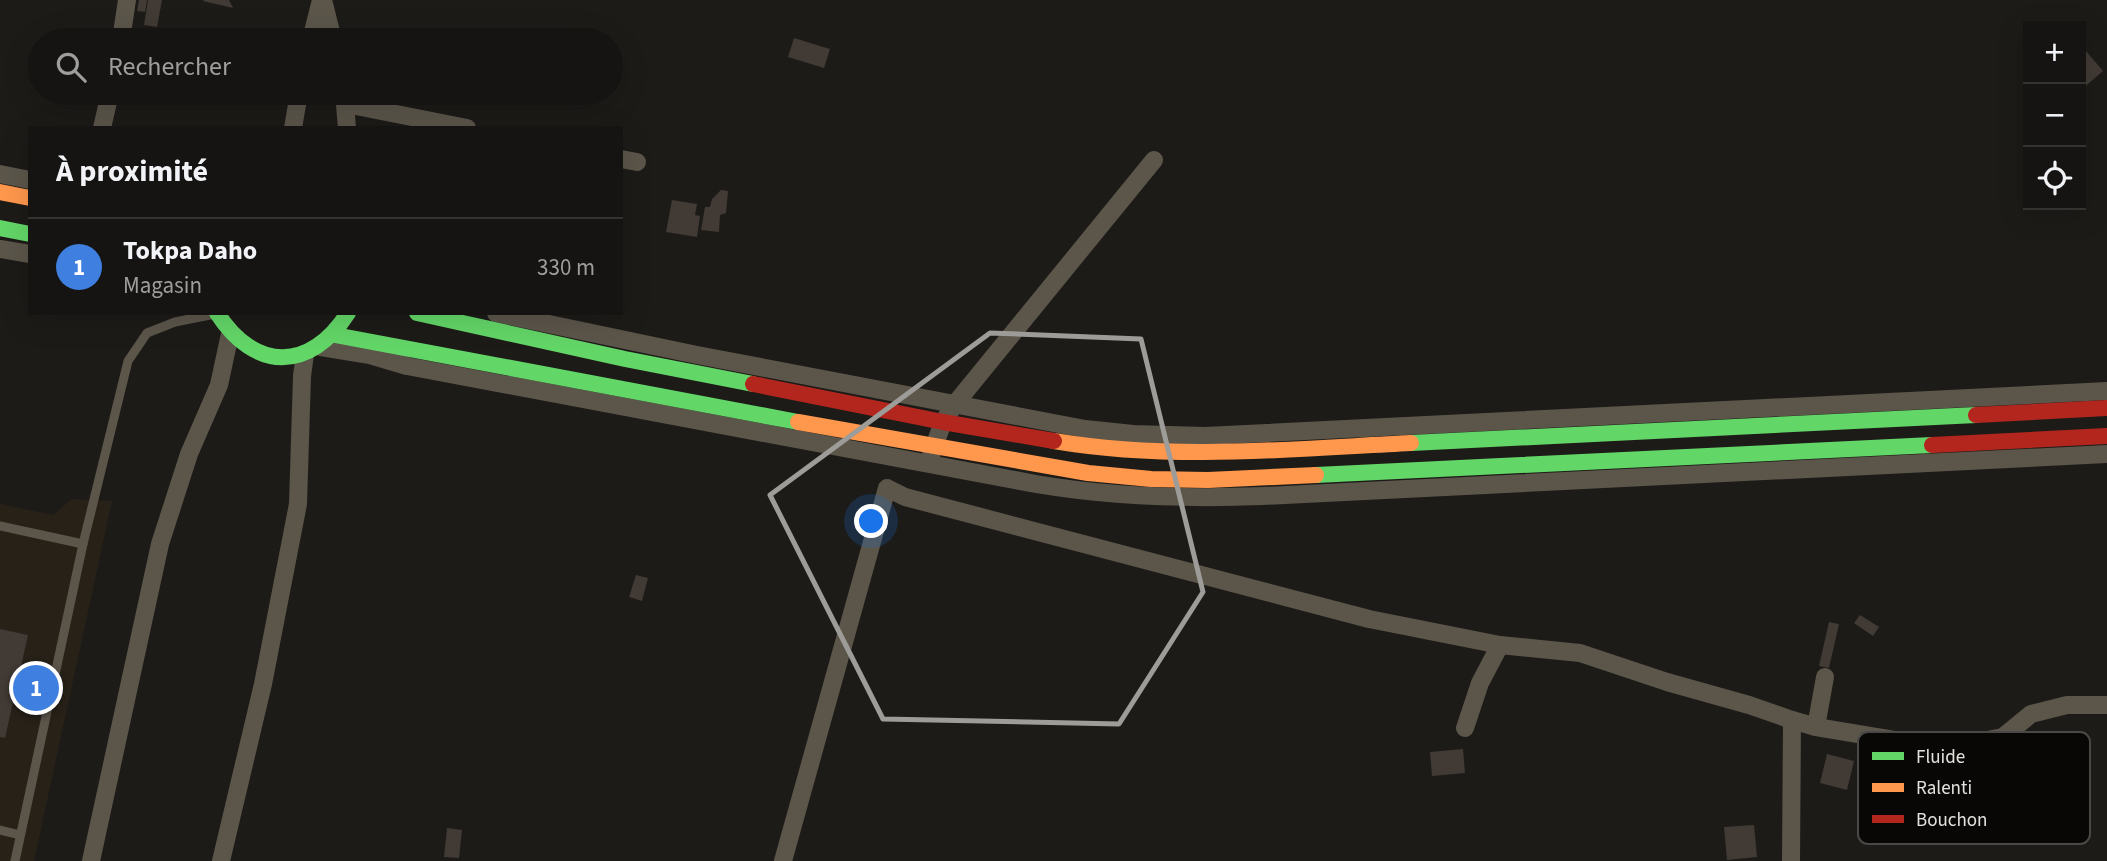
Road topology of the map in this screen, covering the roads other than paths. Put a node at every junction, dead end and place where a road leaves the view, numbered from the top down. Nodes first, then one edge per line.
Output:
1 (127, 0) edge
2 (322, 0) edge
3 (123, 28) edge
4 (314, 28) edge
5 (330, 28) edge
6 (107, 105) edge
7 (297, 105) edge
8 (345, 105) edge
9 (373, 105) edge
10 (102, 126) edge
11 (293, 126) edge
12 (347, 126) edge
13 (459, 126) edge
14 (1154, 160) dead end
15 (0, 174) edge
16 (28, 180) edge
17 (0, 192) edge
18 (28, 198) edge
19 (0, 228) edge
20 (28, 234) edge
21 (0, 249) edge
22 (28, 254) edge
23 (208, 315) edge
24 (218, 315) edge
25 (347, 315) edge
26 (426, 315) edge
27 (506, 315) edge
28 (230, 334) junction
29 (335, 335) junction
30 (313, 350) junction
31 (2107, 391) edge
32 (955, 404) junction
33 (2107, 408) edge
34 (943, 422) junction
35 (2107, 436) edge
36 (2107, 454) edge
37 (930, 455) junction
38 (0, 526) edge
39 (83, 544) junction
40 (1500, 645) junction
41 (1825, 677) dead end
42 (2107, 705) edge
43 (1791, 720) junction
44 (1816, 727) junction
45 (1465, 728) dead end
46 (2009, 732) edge
47 (1858, 734) edge
48 (0, 830) edge
49 (20, 835) junction
50 (15, 861) edge
51 (91, 861) edge
52 (221, 861) edge
53 (783, 861) edge
54 (1791, 861) edge

1 - 3 street
2 - 4 street
2 - 5 street
6 - 10 street
7 - 11 street
8 - 12 street
9 - 13 street
14 - 32 street
15 - 16 street
17 - 18 main road
19 - 20 main road
21 - 22 street
23 - 39 lane
24 - 28 main road
25 - 29 main road
26 - 34 main road
27 - 32 street
28 - 30 main road
28 - 51 street
29 - 30 main road
29 - 37 main road
30 - 37 street
30 - 52 street
31 - 32 street
32 - 34 street
33 - 34 main road
34 - 37 street
35 - 37 main road
36 - 37 street
38 - 39 lane
39 - 49 lane
40 - 43 street
40 - 45 street
40 - 53 street
41 - 44 street
42 - 46 street
43 - 44 street
43 - 54 street
44 - 47 street
48 - 49 lane
49 - 50 lane

